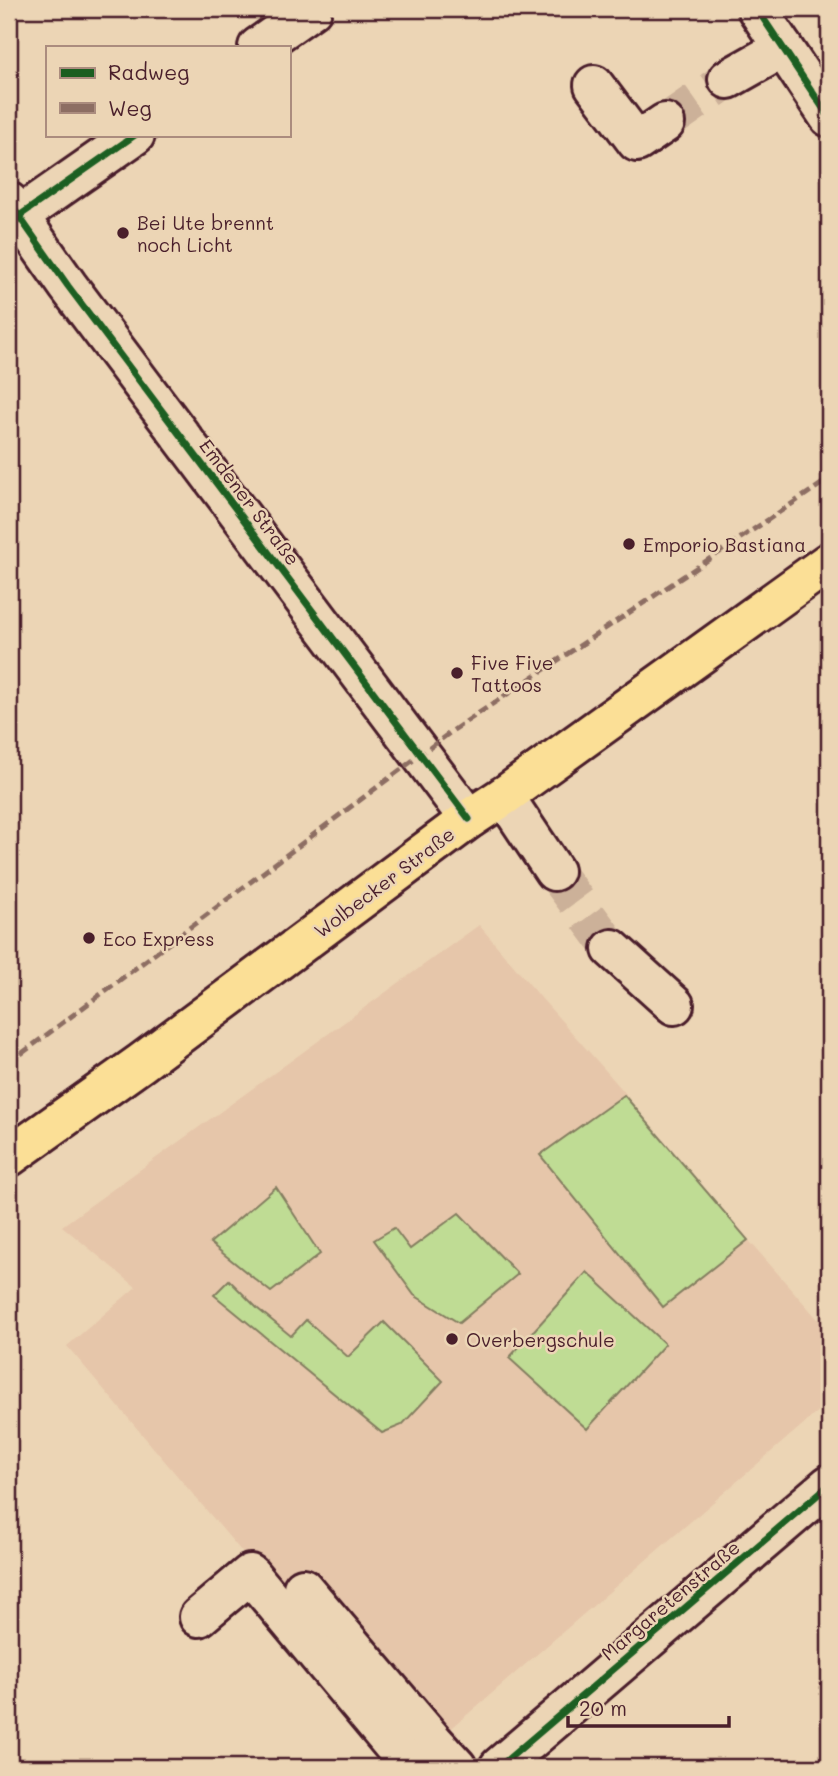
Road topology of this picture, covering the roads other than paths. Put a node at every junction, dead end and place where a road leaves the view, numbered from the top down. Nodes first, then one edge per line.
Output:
1 (312, 9) edge
2 (757, 9) edge
3 (259, 46) edge
4 (783, 48) junction
5 (728, 79) tunnel mouth
6 (594, 85) dead end
7 (829, 117) edge
8 (665, 123) tunnel mouth
9 (133, 136) edge
10 (12, 214) edge
11 (829, 562) edge
12 (504, 796) junction
13 (469, 819) junction
14 (554, 871) tunnel mouth
15 (612, 949) tunnel mouth
16 (674, 1005) dead end
17 (9, 1157) edge
18 (829, 1485) edge
19 (303, 1588) dead end
20 (199, 1617) dead end
21 (411, 1767) edge
22 (457, 1767) edge
23 (499, 1767) edge

1 - 3 street
2 - 4 street
4 - 5 street
4 - 7 street
6 - 8 street
9 - 10 street
10 - 13 street, Emdener Straße
11 - 12 main road, Wolbecker Straße
12 - 13 main road, Wolbecker Straße
12 - 14 street
13 - 17 main road, Wolbecker Straße
15 - 16 street
18 - 23 street, Margaretenstraße
19 - 22 street
20 - 21 street

